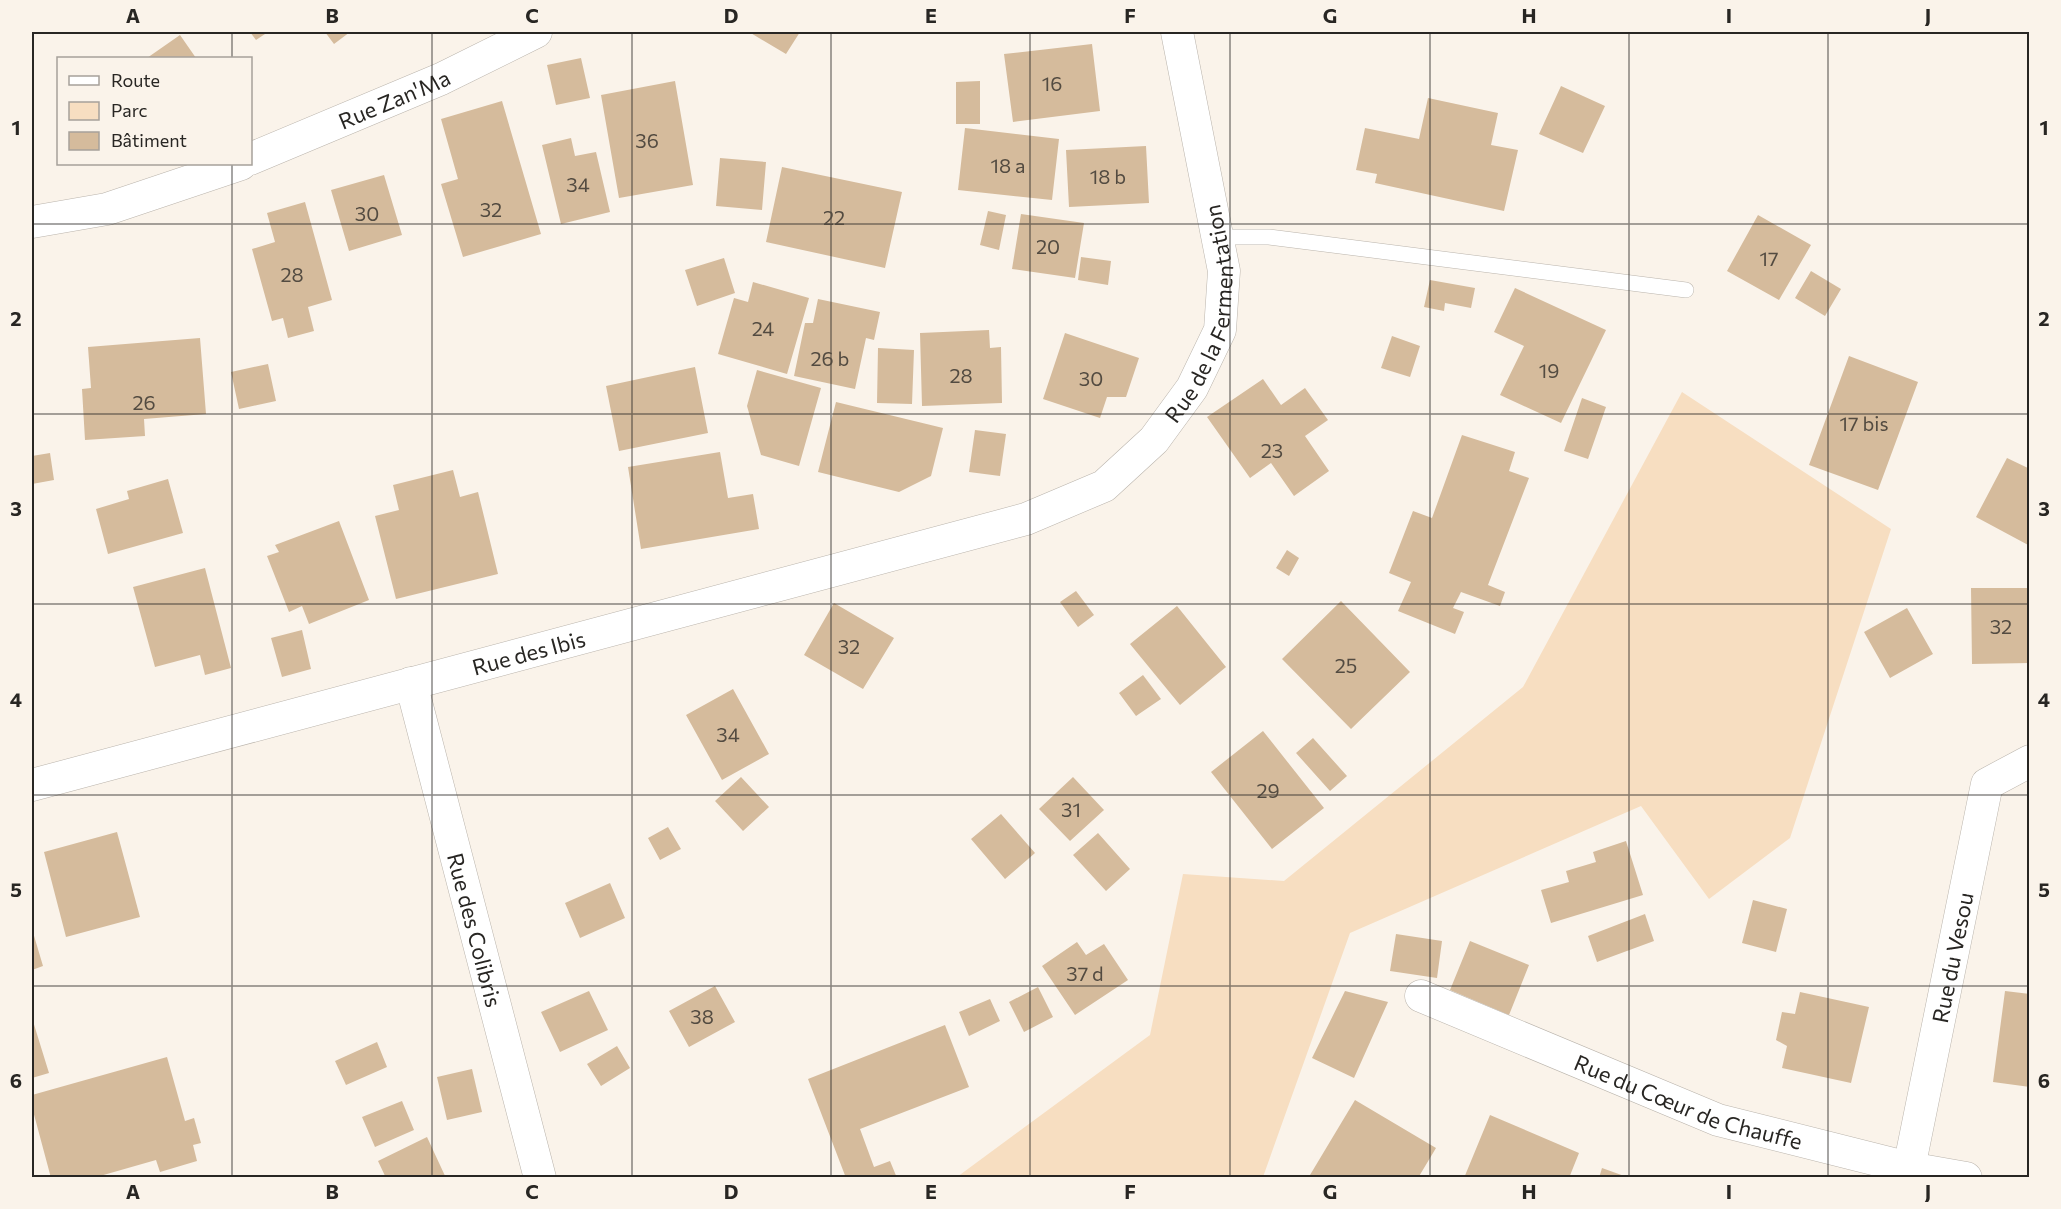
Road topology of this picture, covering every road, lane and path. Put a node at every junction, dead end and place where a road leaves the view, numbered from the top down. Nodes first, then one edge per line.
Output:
1 (536, 32) edge
2 (1177, 32) edge
3 (252, 158) edge
4 (238, 165) edge
5 (32, 222) edge
6 (1218, 237) junction
7 (1686, 290) dead end
8 (1026, 519) joint
9 (411, 683) junction
10 (2030, 761) edge
11 (32, 785) edge
12 (1421, 996) dead end
13 (529, 1171) edge
14 (1908, 1173) edge
15 (1966, 1178) edge

1 - 3 street, Rue Zan'Ma
2 - 6 street, Rue de la Fermentation
4 - 5 street
6 - 7 lane
6 - 8 street, Rue de la Fermentation
8 - 9 street, Rue des Ibis
9 - 11 street, Rue des Ibis
9 - 13 street, Rue des Colibris
10 - 14 street, Rue du Vesou
12 - 14 street, Rue du Cœur de Chauffe
14 - 15 street, Rue du Cœur de Chauffe

